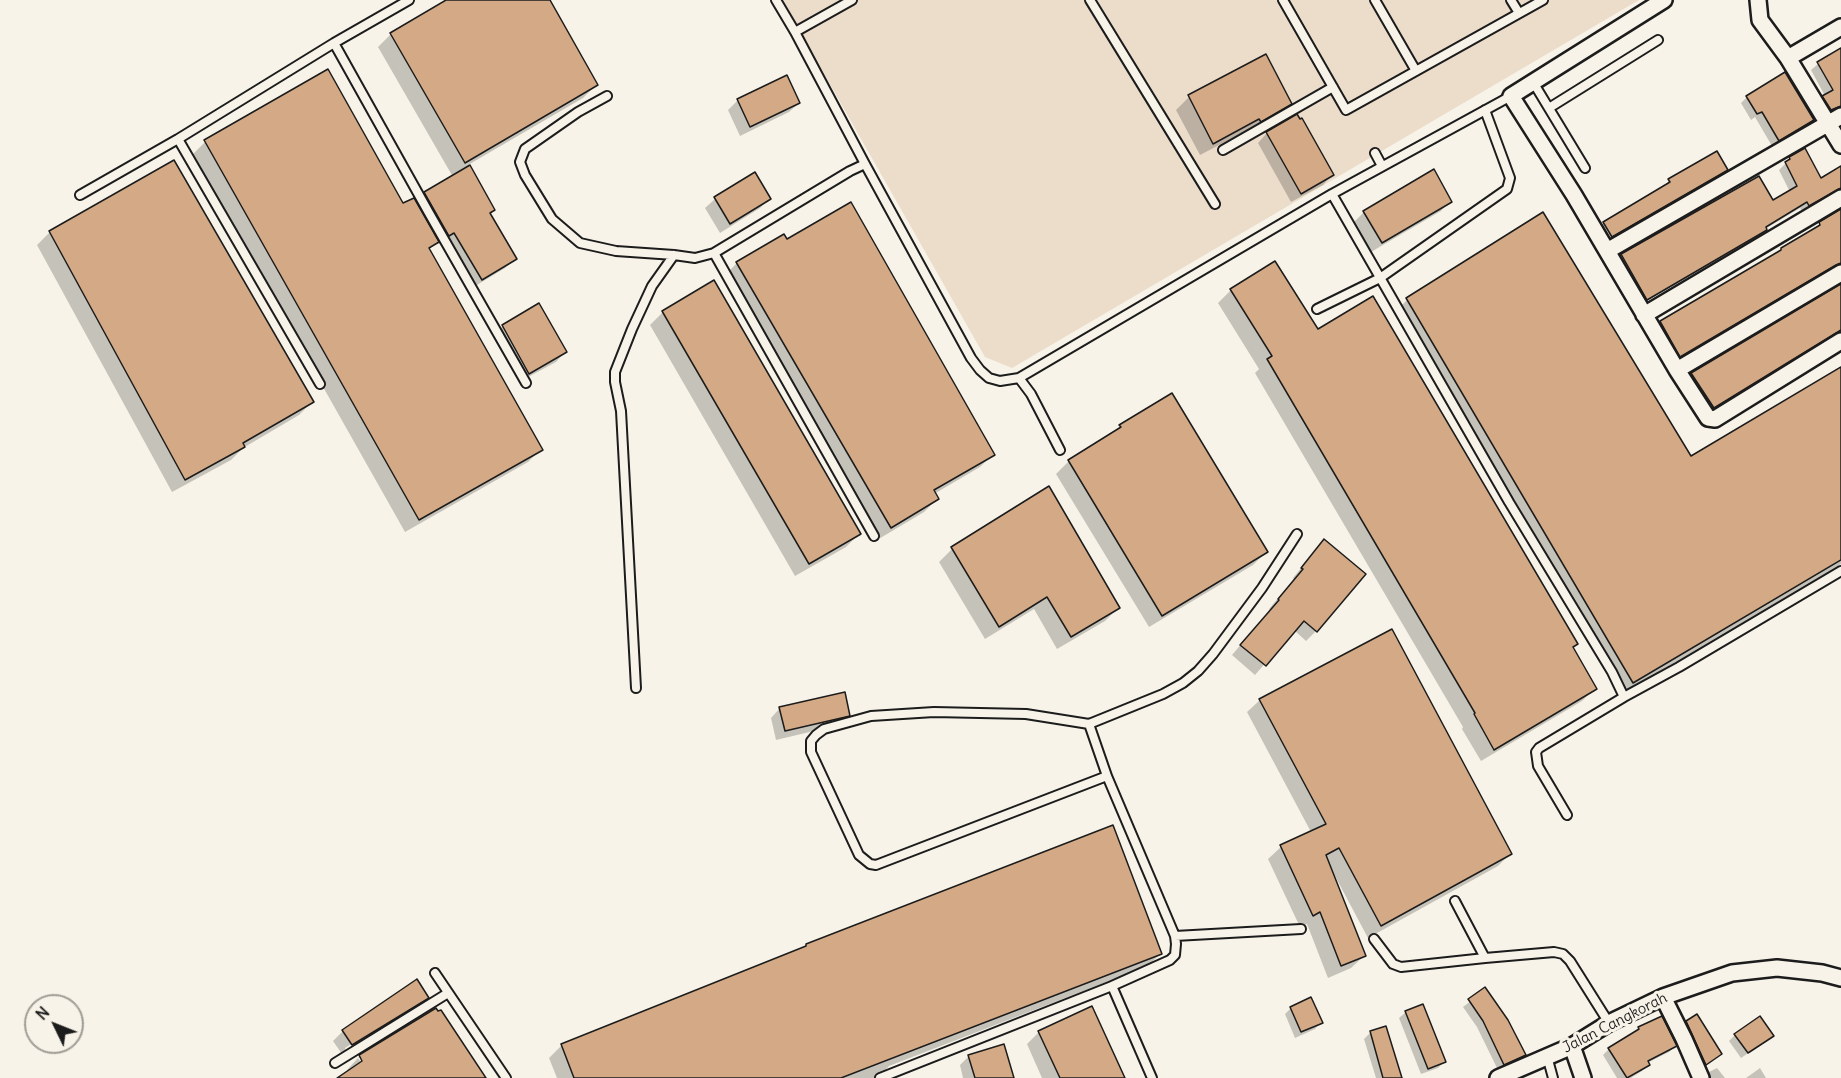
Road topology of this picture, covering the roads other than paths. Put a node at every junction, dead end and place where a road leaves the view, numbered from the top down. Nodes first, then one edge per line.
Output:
1 (409, 0) edge
2 (776, 0) edge
3 (852, 0) edge
4 (1090, 0) edge
5 (1282, 0) edge
6 (1376, 0) edge
7 (1511, 0) edge
8 (1543, 0) edge
9 (1758, 0) edge
10 (1661, 1) edge
11 (1519, 13) junction
12 (1841, 27) edge
13 (795, 32) junction
14 (1658, 40) dead end
15 (334, 43) junction
16 (1788, 58) junction
17 (1416, 71) junction
18 (1533, 82) junction
19 (1333, 87) junction
20 (607, 96) dead end
21 (1512, 96) junction
22 (1549, 108) junction
23 (1485, 110) junction
24 (1835, 120) edge
25 (178, 139) junction
26 (1841, 145) edge
27 (1223, 150) dead end
28 (1375, 153) dead end
29 (865, 164) junction
30 (1382, 166) junction
31 (1585, 168) dead end
32 (1332, 194) junction
33 (80, 195) dead end
34 (1841, 198) edge
35 (1215, 204) dead end
36 (1607, 251) junction
37 (714, 253) junction
38 (674, 255) junction
39 (1841, 273) edge
40 (1380, 278) junction
41 (1317, 309) dead end
42 (1644, 315) junction
43 (1841, 341) edge
44 (1677, 370) junction
45 (1019, 378) junction
46 (526, 383) dead end
47 (320, 384) dead end
48 (1060, 450) dead end
49 (1297, 534) dead end
50 (874, 536) dead end
51 (1841, 571) edge
52 (636, 688) dead end
53 (1624, 697) junction
54 (1089, 724) junction
55 (1107, 776) junction
56 (1567, 815) dead end
57 (1455, 902) dead end
58 (1301, 929) dead end
59 (1174, 936) junction
60 (1374, 939) dead end
61 (1485, 958) junction
62 (435, 973) dead end
63 (1841, 978) edge
64 (1112, 986) junction
65 (448, 993) junction
66 (1663, 997) junction
67 (1609, 1023) junction
68 (1572, 1046) junction
69 (1547, 1056) junction
70 (335, 1064) dead end
71 (506, 1078) edge
72 (880, 1078) edge
73 (1152, 1078) edge
74 (1498, 1078) edge
75 (1553, 1078) edge
76 (1583, 1078) edge
77 (1701, 1078) edge

1 - 15 lane
2 - 13 lane
3 - 13 lane
4 - 35 lane
5 - 19 lane
6 - 17 lane
7 - 11 lane
8 - 11 lane
9 - 16 street
10 - 18 street
11 - 17 lane
12 - 16 street
13 - 29 lane
14 - 22 lane
15 - 25 lane
15 - 46 lane
16 - 24 street
17 - 19 lane
18 - 21 street
18 - 22 lane
19 - 27 lane
20 - 38 lane
21 - 23 lane
21 - 36 street
22 - 31 lane
23 - 30 lane
23 - 40 lane
24 - 26 street
24 - 36 street
25 - 33 lane
25 - 47 lane
28 - 30 lane
29 - 37 lane
29 - 45 lane
30 - 32 lane
32 - 40 lane
32 - 45 lane
34 - 42 street
36 - 42 street
37 - 38 lane
37 - 50 lane
38 - 52 lane
39 - 44 street
40 - 41 lane
40 - 53 lane
42 - 44 street
43 - 44 street
45 - 48 lane
49 - 54 lane
51 - 53 lane
53 - 56 lane
54 - 55 lane
54 - 55 lane
55 - 59 lane
57 - 61 lane
58 - 59 lane
59 - 64 lane
60 - 61 lane
61 - 67 lane
62 - 65 lane
63 - 66 street, Jalan Cangkorah
64 - 72 lane
64 - 73 lane
65 - 70 lane
65 - 71 lane
66 - 67 street, Jalan Cangkorah
66 - 77 street
67 - 68 street, Jalan Cangkorah
68 - 69 street, Jalan Cangkorah
68 - 76 street
69 - 74 street, Jalan Cangkorah
69 - 75 lane

